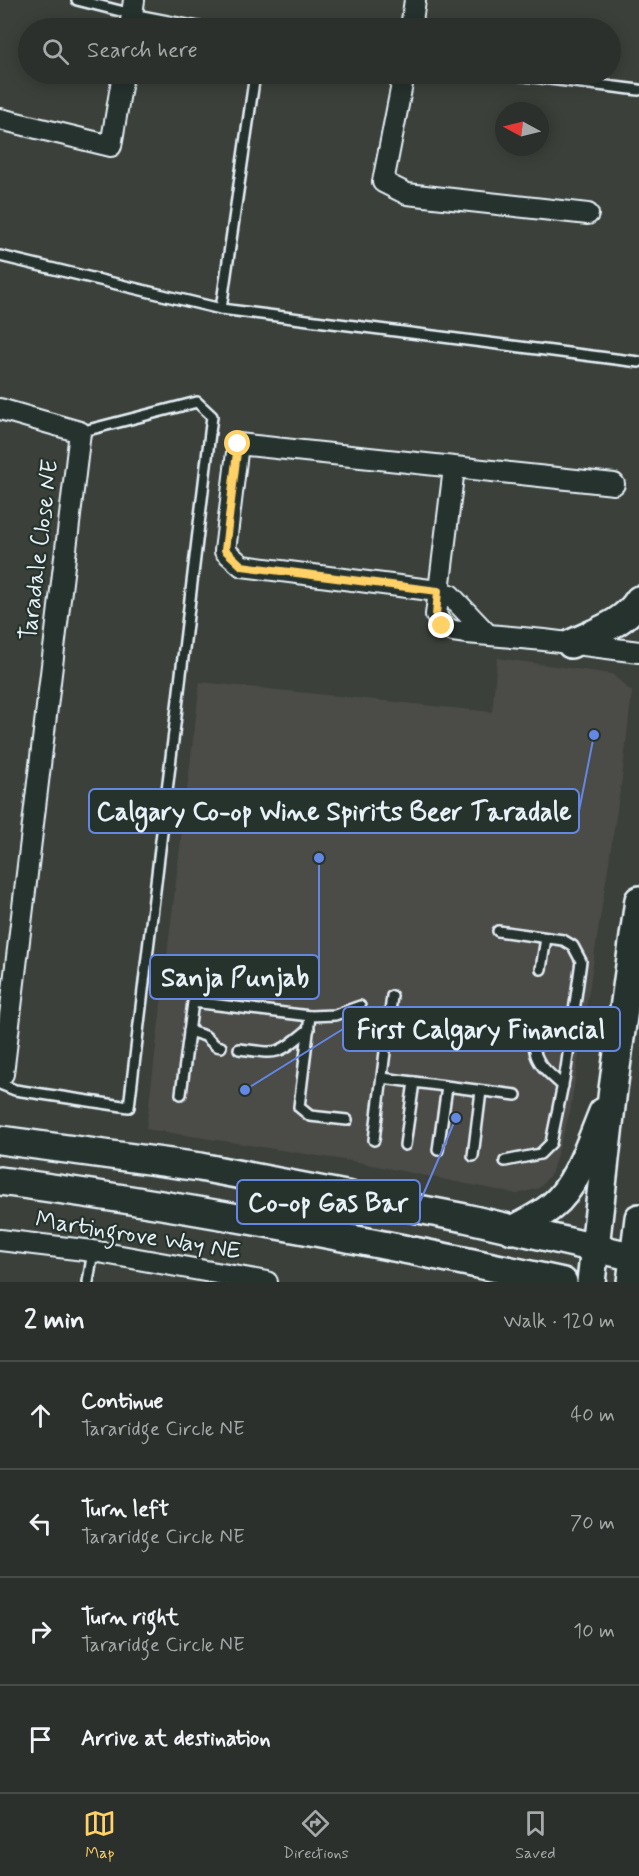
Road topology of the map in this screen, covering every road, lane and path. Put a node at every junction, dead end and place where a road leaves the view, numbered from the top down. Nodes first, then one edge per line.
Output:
1 (77, 0) edge
2 (415, 0) edge
3 (132, 14) edge
4 (153, 18) edge
5 (412, 18) edge
6 (121, 84) edge
7 (254, 84) edge
8 (402, 84) edge
9 (590, 84) edge
10 (639, 90) edge
11 (0, 119) edge
12 (588, 214) dead end
13 (0, 256) edge
14 (221, 309) junction
15 (639, 362) edge
16 (0, 409) edge
17 (80, 432) junction
18 (454, 468) junction
19 (614, 484) dead end
20 (438, 591) junction
21 (639, 600) edge
22 (487, 634) junction
23 (571, 644) junction
24 (639, 652) edge
25 (639, 900) edge
26 (498, 931) dead end
27 (546, 938) junction
28 (541, 969) dead end
29 (392, 996) dead end
30 (360, 1006) dead end
31 (536, 1015) dead end
32 (310, 1016) junction
33 (309, 1029) junction
34 (189, 1031) junction
35 (222, 1047) dead end
36 (239, 1049) dead end
37 (0, 1077) edge
38 (382, 1078) junction
39 (414, 1083) junction
40 (0, 1084) edge
41 (563, 1086) junction
42 (447, 1087) junction
43 (613, 1089) junction
44 (481, 1091) junction
45 (181, 1094) dead end
46 (516, 1095) dead end
47 (347, 1120) dead end
48 (0, 1140) edge
49 (375, 1140) dead end
50 (405, 1145) dead end
51 (438, 1150) dead end
52 (473, 1156) dead end
53 (505, 1161) dead end
54 (0, 1181) edge
55 (639, 1218) edge
56 (512, 1230) junction
57 (0, 1240) edge
58 (596, 1248) junction
59 (93, 1251) junction
60 (476, 1263) junction
61 (635, 1266) edge
62 (246, 1281) edge
63 (88, 1282) edge
64 (267, 1282) edge
65 (513, 1282) edge
66 (563, 1282) edge
67 (591, 1282) edge

1 - 3 lane
2 - 5 street
3 - 4 lane
6 - 11 street
7 - 14 lane
8 - 12 street
9 - 10 lane
13 - 14 lane
14 - 15 lane
16 - 17 street, Taradale Close NE
17 - 37 street, Taradale Close NE
17 - 40 lane
18 - 19 street
18 - 20 street
18 - 20 street
20 - 22 street
20 - 22 street
21 - 23 main road
22 - 23 street
23 - 24 street
25 - 43 main road
26 - 27 lane
27 - 28 lane
27 - 41 lane
29 - 38 lane
30 - 32 lane
31 - 41 lane
32 - 33 lane
32 - 34 lane
33 - 36 lane
33 - 47 lane
34 - 35 lane
34 - 45 lane
38 - 39 lane
38 - 49 lane
39 - 42 lane
39 - 50 lane
41 - 53 lane
42 - 44 lane
42 - 51 lane
43 - 56 main road
43 - 58 main road
44 - 46 lane
44 - 52 lane
48 - 56 main road
54 - 60 main road
55 - 61 main road
56 - 58 main road
57 - 59 street, Martingrove Way NE
58 - 61 main road
58 - 67 main road
59 - 62 street, Martingrove Way NE
59 - 63 lane
60 - 65 main road
60 - 66 main road
62 - 64 street, Martingrove Way NE

